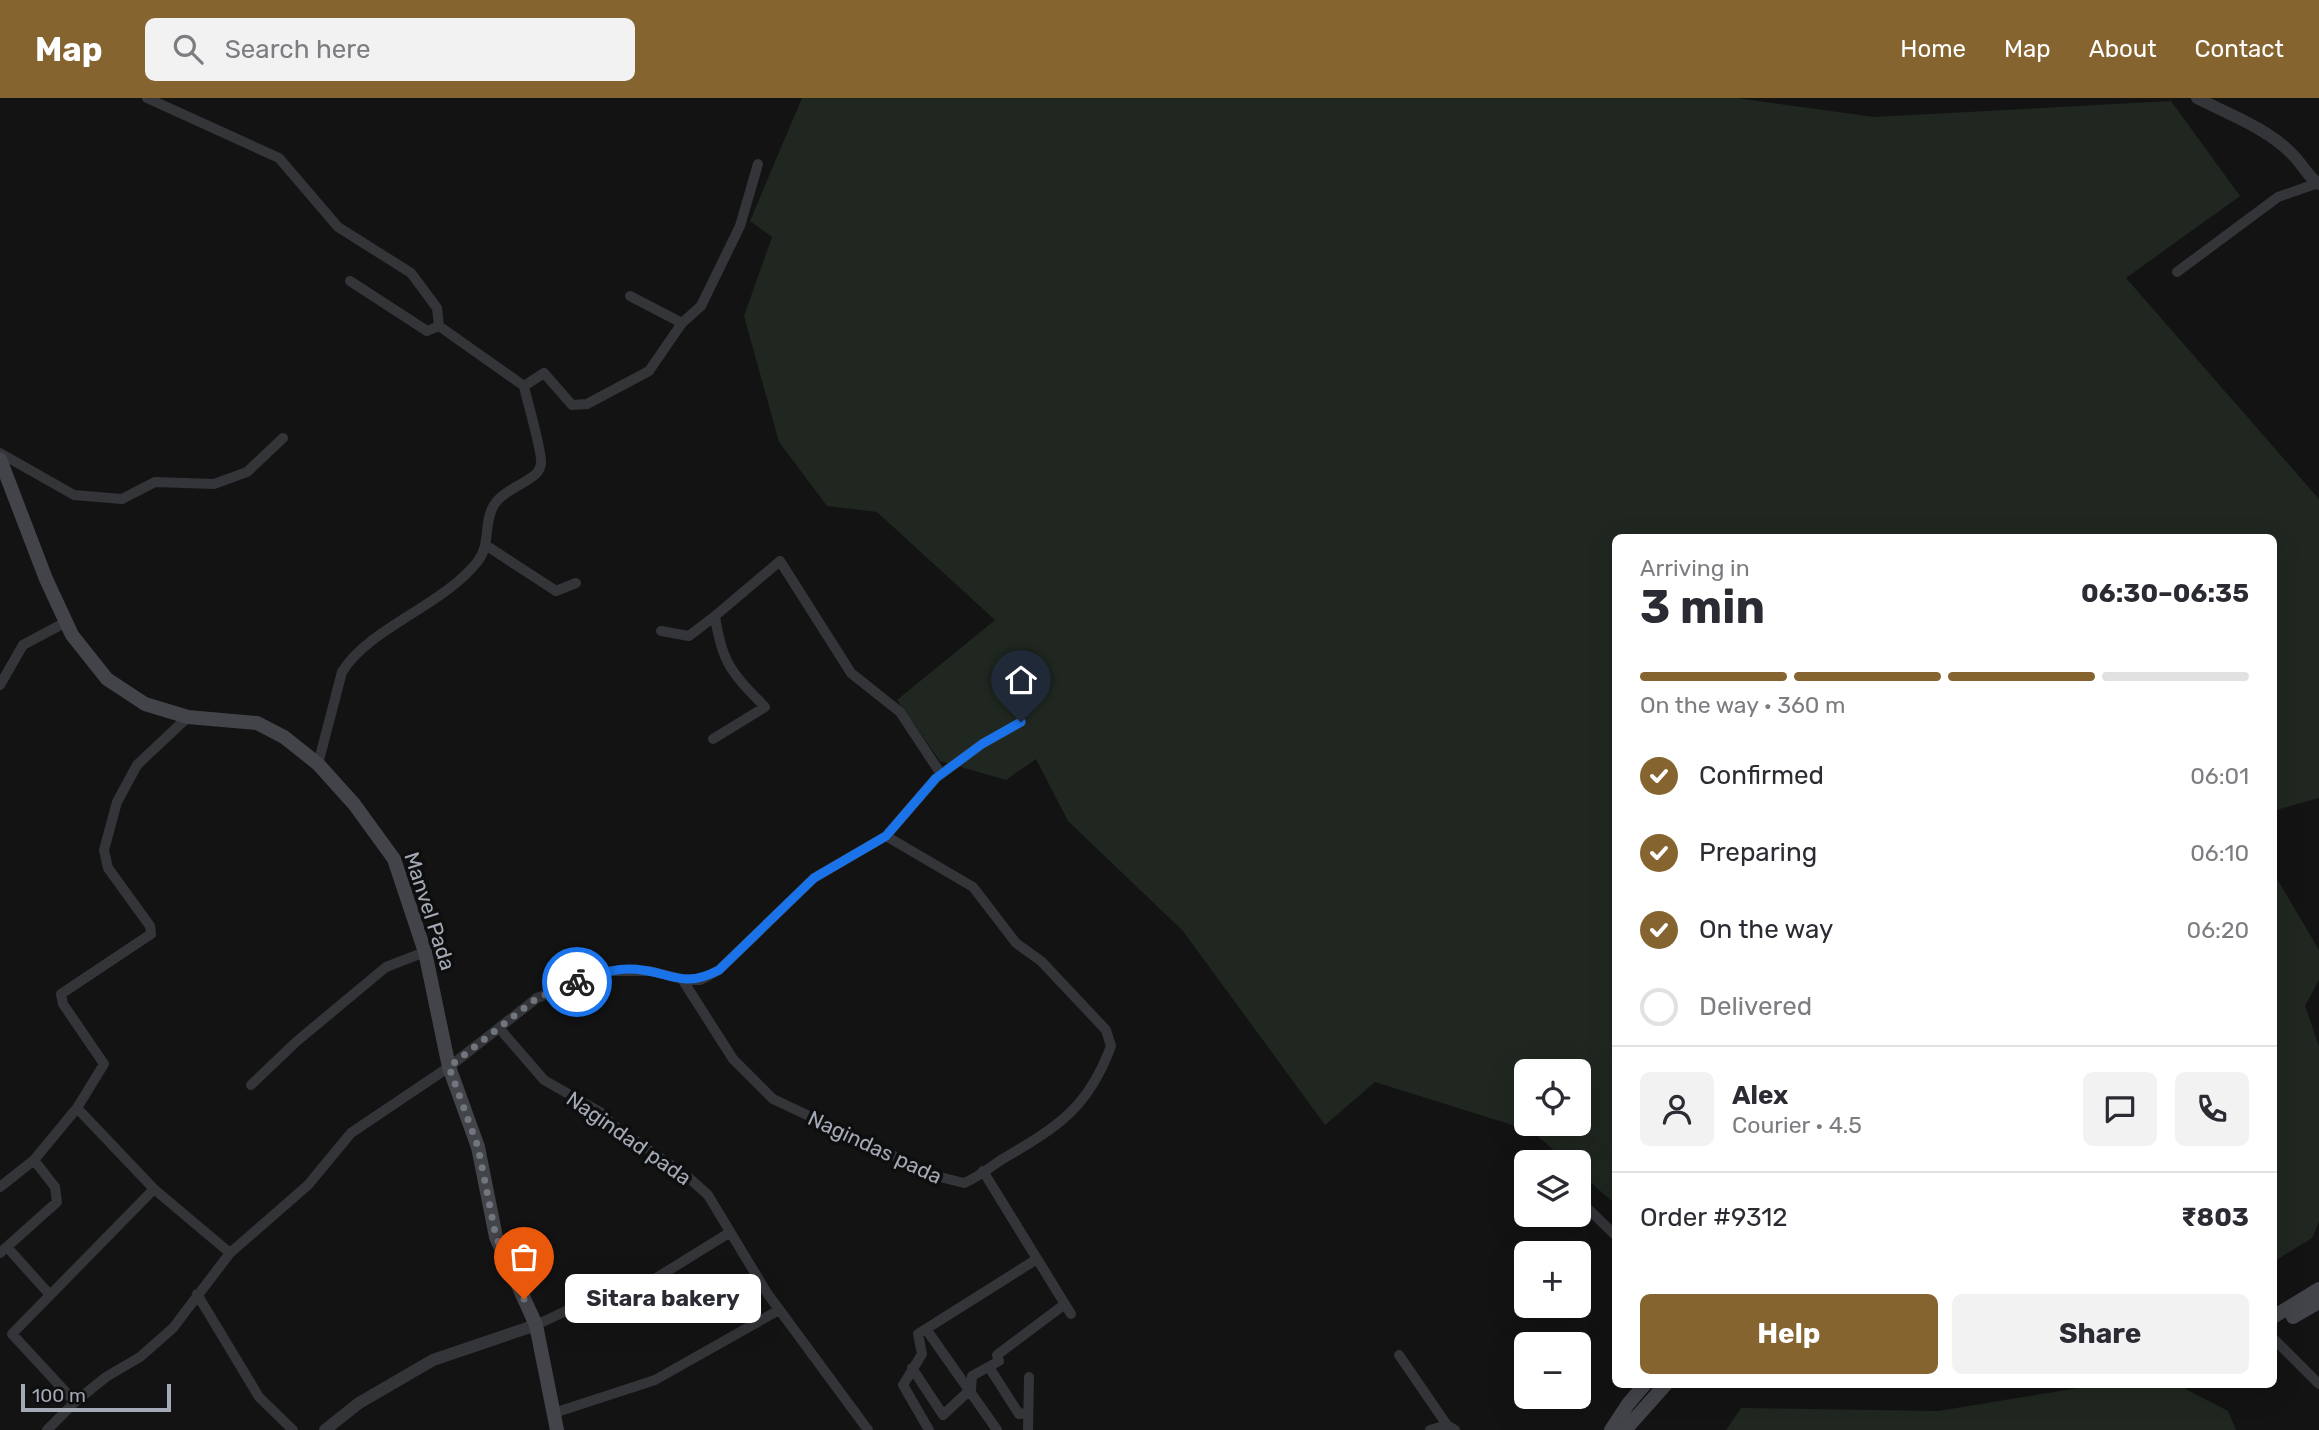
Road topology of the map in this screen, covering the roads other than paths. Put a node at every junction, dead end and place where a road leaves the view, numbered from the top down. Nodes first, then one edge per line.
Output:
1 (148, 98) edge
2 (2197, 98) edge
3 (758, 164) dead end
4 (2318, 184) edge
5 (2177, 272) dead end
6 (350, 281) dead end
7 (630, 296) dead end
8 (682, 323) junction
9 (439, 326) junction
10 (524, 386) junction
11 (283, 439) dead end
12 (0, 453) edge
13 (0, 459) edge
14 (486, 547) junction
15 (576, 583) dead end
16 (715, 616) junction
17 (66, 622) junction
18 (661, 631) dead end
19 (0, 685) edge
20 (188, 717) junction
21 (1021, 722) dead end
22 (713, 739) dead end
23 (318, 764) junction
24 (941, 774) junction
25 (886, 836) junction
26 (425, 952) junction
27 (682, 979) junction
28 (499, 1028) junction
29 (449, 1067) junction
30 (251, 1085) dead end
31 (76, 1108) junction
32 (34, 1160) junction
33 (983, 1171) junction
34 (0, 1187) edge
35 (154, 1189) junction
36 (1591, 1212) edge
37 (1612, 1232) edge
38 (729, 1233) junction
39 (4, 1250) edge
40 (230, 1253) junction
41 (1037, 1259) junction
42 (2319, 1289) edge
43 (197, 1294) junction
44 (50, 1295) junction
45 (2319, 1302) edge
46 (1065, 1304) junction
47 (779, 1310) junction
48 (1071, 1314) dead end
49 (2277, 1315) edge
50 (2277, 1324) edge
51 (536, 1325) junction
52 (926, 1329) junction
53 (2277, 1342) edge
54 (1399, 1354) dead end
55 (912, 1367) junction
56 (989, 1367) junction
57 (1029, 1377) dead end
58 (2319, 1384) edge
59 (1642, 1388) edge
60 (1662, 1388) edge
61 (971, 1389) junction
62 (75, 1402) junction
63 (554, 1413) junction
64 (1028, 1413) junction
65 (1451, 1427) edge
66 (47, 1430) edge
67 (293, 1430) edge
68 (325, 1430) edge
69 (557, 1430) edge
70 (868, 1430) edge
71 (929, 1430) edge
72 (997, 1430) edge
73 (1028, 1430) edge
74 (1430, 1430) edge
75 (1611, 1430) edge
76 (1625, 1430) edge

1 - 9 street
2 - 4 street
3 - 8 street
4 - 5 street
6 - 9 street
7 - 8 street
8 - 10 street
9 - 10 street
10 - 14 street
11 - 12 street
13 - 17 main road, Manvel Pada
14 - 15 street
14 - 23 street
16 - 18 street
16 - 22 street
16 - 24 street
17 - 19 street
17 - 20 main road, Manvel Pada
20 - 23 main road, Manvel Pada
20 - 31 street
21 - 24 street
23 - 26 main road, Manvel Pada
24 - 25 street
25 - 27 street
25 - 33 street, Nagindas pada
26 - 29 main road, Manvel Pada
26 - 30 street
27 - 28 street
27 - 33 street, Nagindas pada
28 - 29 street
28 - 38 street, Nagindad pada
29 - 40 street
29 - 51 main road, Manvel Pada
31 - 32 street
31 - 35 street
32 - 34 street
32 - 39 street
33 - 41 street
35 - 40 street
35 - 44 street
36 - 37 street
38 - 47 street, Nagindad pada
38 - 51 street
39 - 44 street
40 - 43 street
41 - 46 street
41 - 52 street
42 - 49 main road
43 - 62 street
43 - 67 street
44 - 62 street
45 - 50 main road
46 - 48 street
46 - 56 street
47 - 63 street
47 - 70 street, Nagindad pada
51 - 63 main road, Manvel Pada
51 - 68 street
52 - 55 street
52 - 61 street
53 - 58 street
54 - 65 street
55 - 61 street
55 - 71 street
56 - 61 street
56 - 64 street
57 - 64 street
59 - 75 main road
60 - 76 main road
61 - 72 street
62 - 66 street
63 - 69 main road, Manvel Pada
64 - 73 street
65 - 74 street

